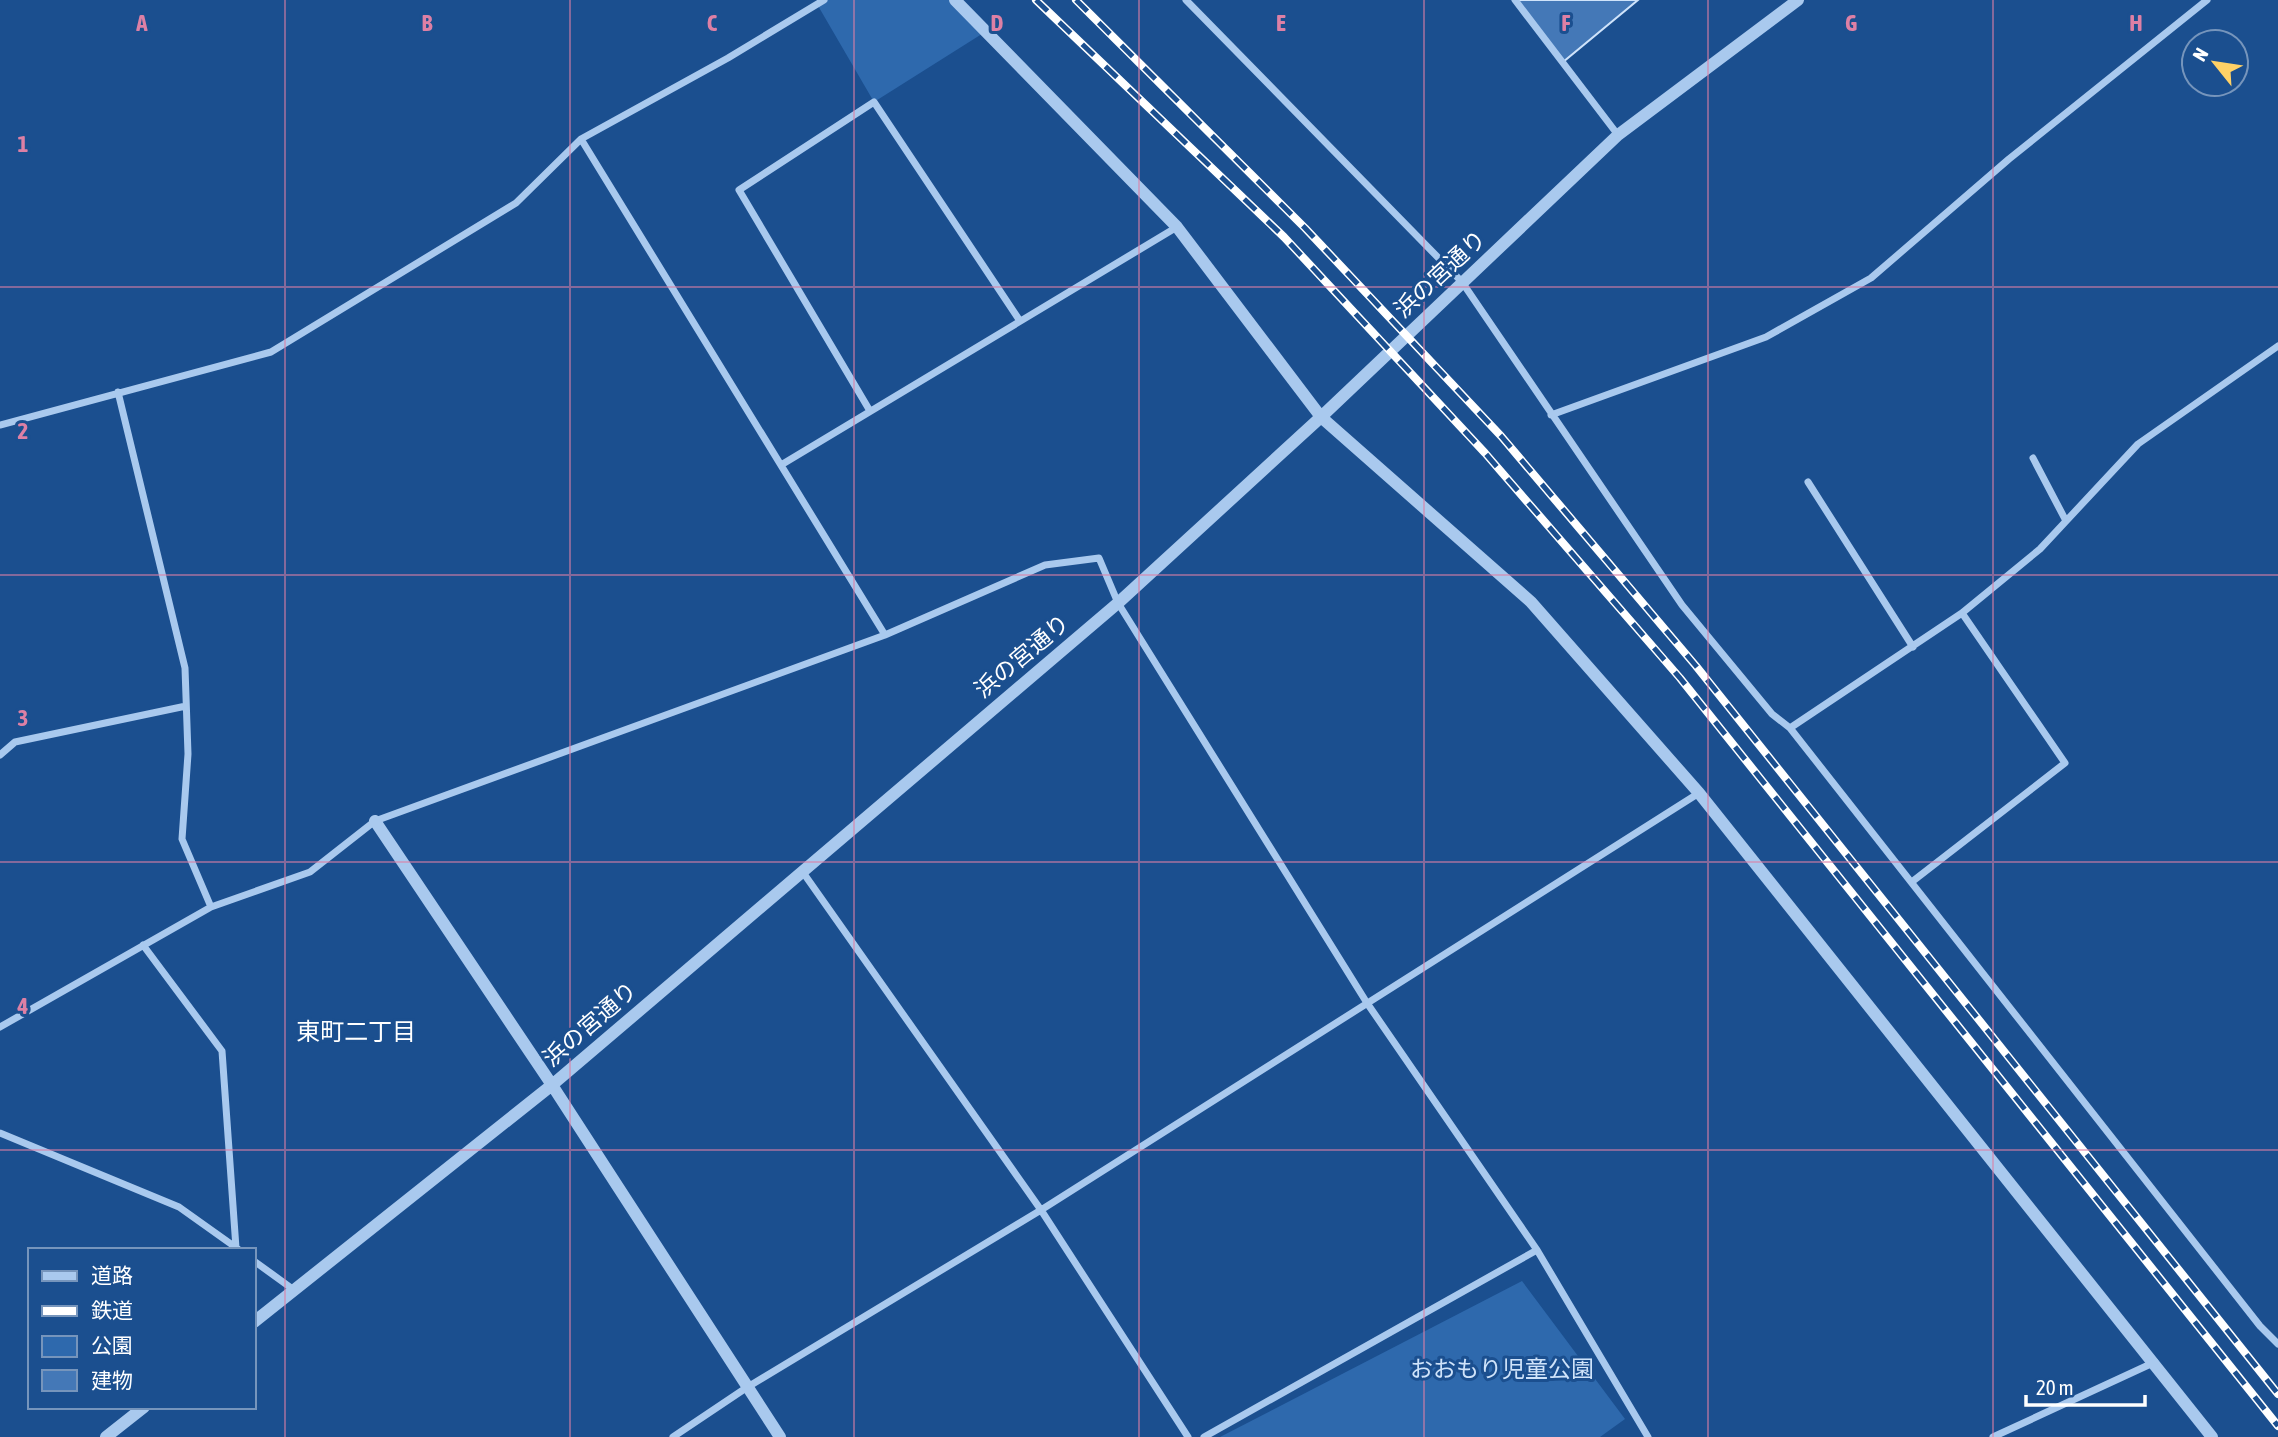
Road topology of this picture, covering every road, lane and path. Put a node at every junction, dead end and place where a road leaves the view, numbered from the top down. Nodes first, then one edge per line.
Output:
1 (824, 0) edge
2 (955, 0) edge
3 (1186, 0) edge
4 (1516, 0) edge
5 (1798, 0) edge
6 (2207, 0) edge
7 (1618, 135) junction
8 (582, 139) junction
9 (1177, 227) junction
10 (1462, 282) junction
11 (1020, 321) junction
12 (2278, 346) edge
13 (118, 393) junction
14 (870, 411) junction
15 (1551, 415) junction
16 (1321, 417) junction
17 (0, 425) edge
18 (2034, 457) dead end
19 (781, 465) junction
20 (1808, 482) dead end
21 (2066, 521) junction
22 (1118, 603) junction
23 (1962, 613) junction
24 (885, 635) junction
25 (1913, 647) junction
26 (186, 706) junction
27 (1790, 728) junction
28 (0, 755) edge
29 (1699, 793) junction
30 (375, 821) junction
31 (801, 870) junction
32 (1913, 881) junction
33 (211, 907) junction
34 (143, 945) junction
35 (1367, 1003) junction
36 (0, 1027) edge
37 (552, 1084) junction
38 (0, 1133) edge
39 (1041, 1210) junction
40 (236, 1248) edge
41 (237, 1248) edge
42 (1537, 1250) junction
43 (256, 1262) edge
44 (294, 1290) junction
45 (256, 1320) edge
46 (2278, 1344) edge
47 (2155, 1362) junction
48 (746, 1388) junction
49 (141, 1409) edge
50 (106, 1437) edge
51 (673, 1437) edge
52 (780, 1437) edge
53 (1188, 1437) edge
54 (1204, 1437) edge
55 (1648, 1437) edge
56 (1993, 1437) edge
57 (2212, 1437) edge

1 - 8 street
2 - 9 street
3 - 10 street
4 - 7 street
5 - 7 street, 浜の宮通り
6 - 15 street
7 - 10 street, 浜の宮通り
8 - 13 street
8 - 19 street
9 - 11 street
9 - 16 street
10 - 15 street
10 - 16 street, 浜の宮通り
11 - 14 street
11 - 14 street
12 - 21 street
13 - 17 street
13 - 26 street
14 - 19 street
15 - 27 street
16 - 22 street, 浜の宮通り
16 - 29 street
18 - 21 street
19 - 24 street
20 - 25 street
21 - 23 street
22 - 24 street
22 - 31 street, 浜の宮通り
22 - 35 street
23 - 25 street
23 - 32 street
24 - 30 street
25 - 27 street
26 - 28 street
26 - 33 street
27 - 32 street
29 - 35 street
29 - 47 street
30 - 33 street
30 - 37 street
31 - 37 street, 浜の宮通り
31 - 39 street
32 - 46 street
33 - 34 street
34 - 36 street
34 - 41 street
35 - 39 street
35 - 42 street
37 - 44 street, 浜の宮通り
37 - 48 street
38 - 40 street
39 - 48 street
39 - 53 street
42 - 54 street
42 - 55 street
43 - 44 street
44 - 45 street, 浜の宮通り
47 - 56 street
47 - 57 street
48 - 51 street
48 - 52 street
49 - 50 street

